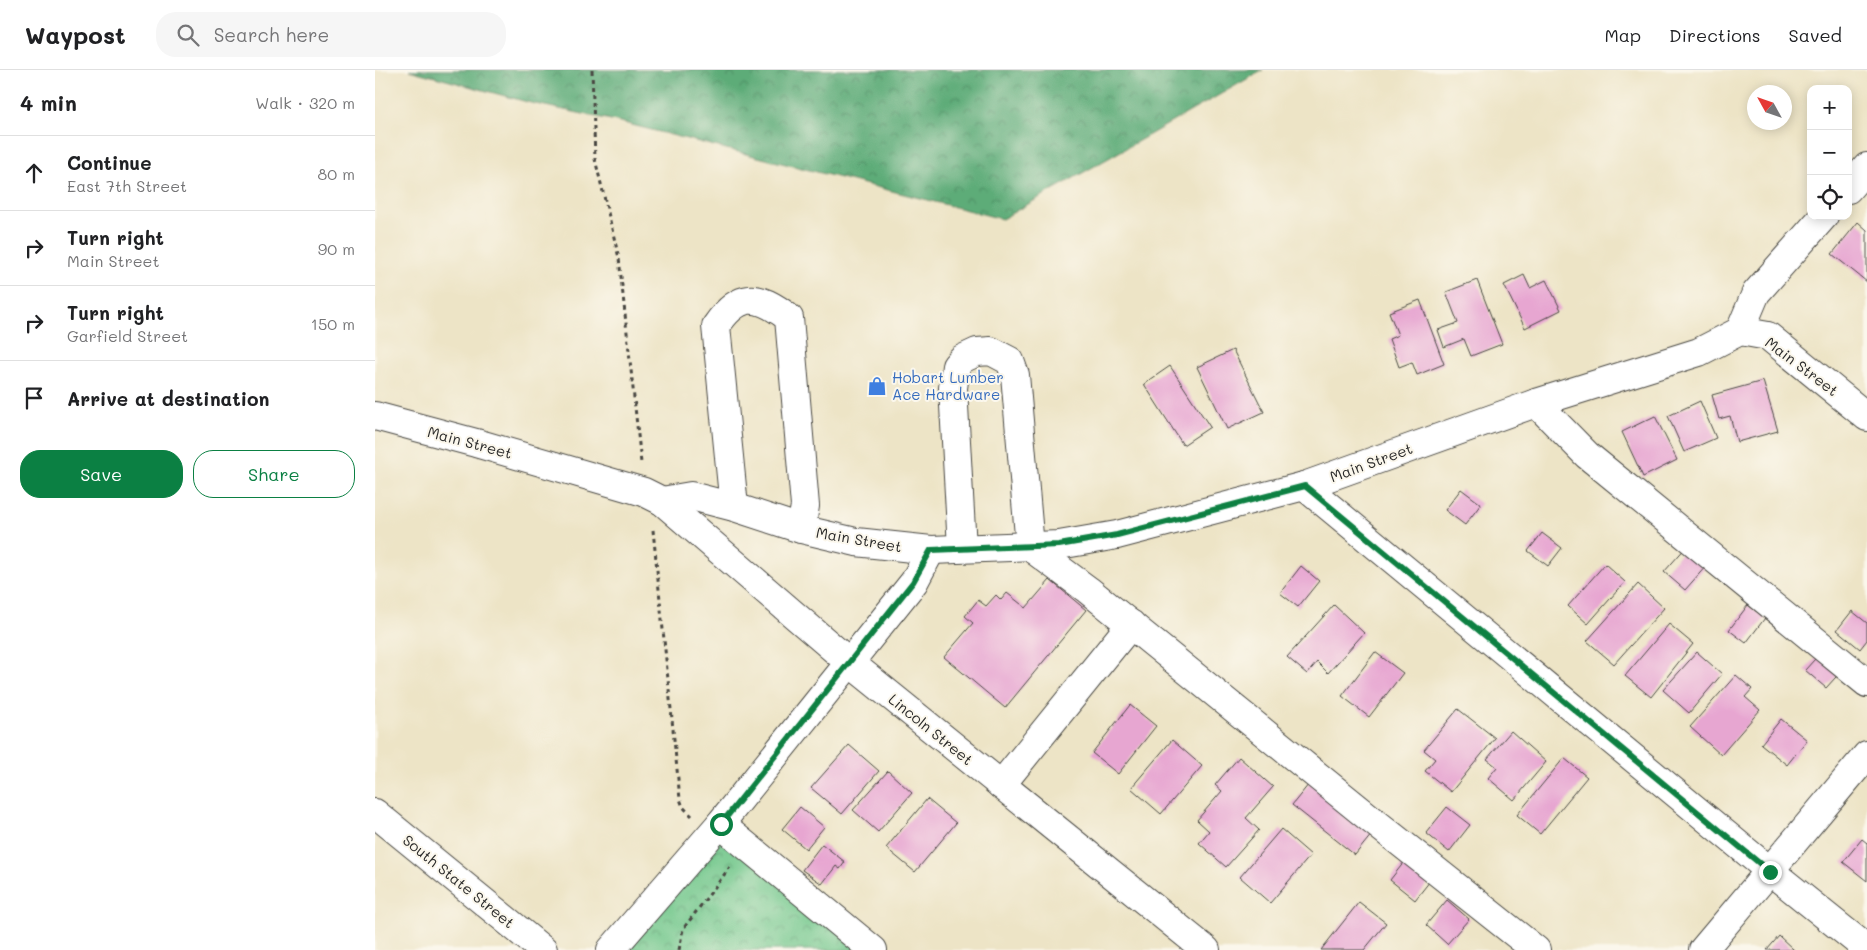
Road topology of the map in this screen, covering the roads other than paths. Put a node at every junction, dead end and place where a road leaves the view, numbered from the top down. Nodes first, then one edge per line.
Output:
1 (1867, 167) edge
2 (1852, 184) edge
3 (1820, 220) edge
4 (1740, 331) junction
5 (1536, 403) junction
6 (375, 416) edge
7 (1867, 417) edge
8 (1305, 486) junction
9 (662, 501) junction
10 (734, 507) junction
11 (801, 529) junction
12 (1029, 547) junction
13 (962, 548) junction
14 (931, 550) junction
15 (1131, 624) junction
16 (849, 662) junction
17 (1867, 683) edge
18 (1867, 755) edge
19 (1001, 785) junction
20 (375, 813) edge
21 (721, 824) junction
22 (1770, 872) junction
23 (1867, 949) edge
24 (543, 950) edge
25 (611, 950) edge
26 (873, 950) edge
27 (1205, 950) edge
28 (1536, 950) edge
29 (1703, 950) edge

1 - 2 street
3 - 4 street
4 - 5 street, Main Street
4 - 7 street, Main Street
5 - 8 street, Main Street
5 - 17 street
6 - 9 street, Main Street
8 - 12 street, Main Street
8 - 22 street
9 - 10 street, Main Street
9 - 16 street, Lincoln Street
10 - 11 street, Main Street
10 - 11 street
11 - 14 street, Main Street
12 - 13 street, Main Street
12 - 13 street
12 - 15 street
13 - 14 street, Main Street
14 - 16 street
15 - 19 street
15 - 28 street
16 - 19 street, Lincoln Street
16 - 21 street
18 - 22 street
19 - 27 street, Lincoln Street
20 - 24 street, South State Street
21 - 25 street
21 - 26 street
22 - 23 street
22 - 29 street

